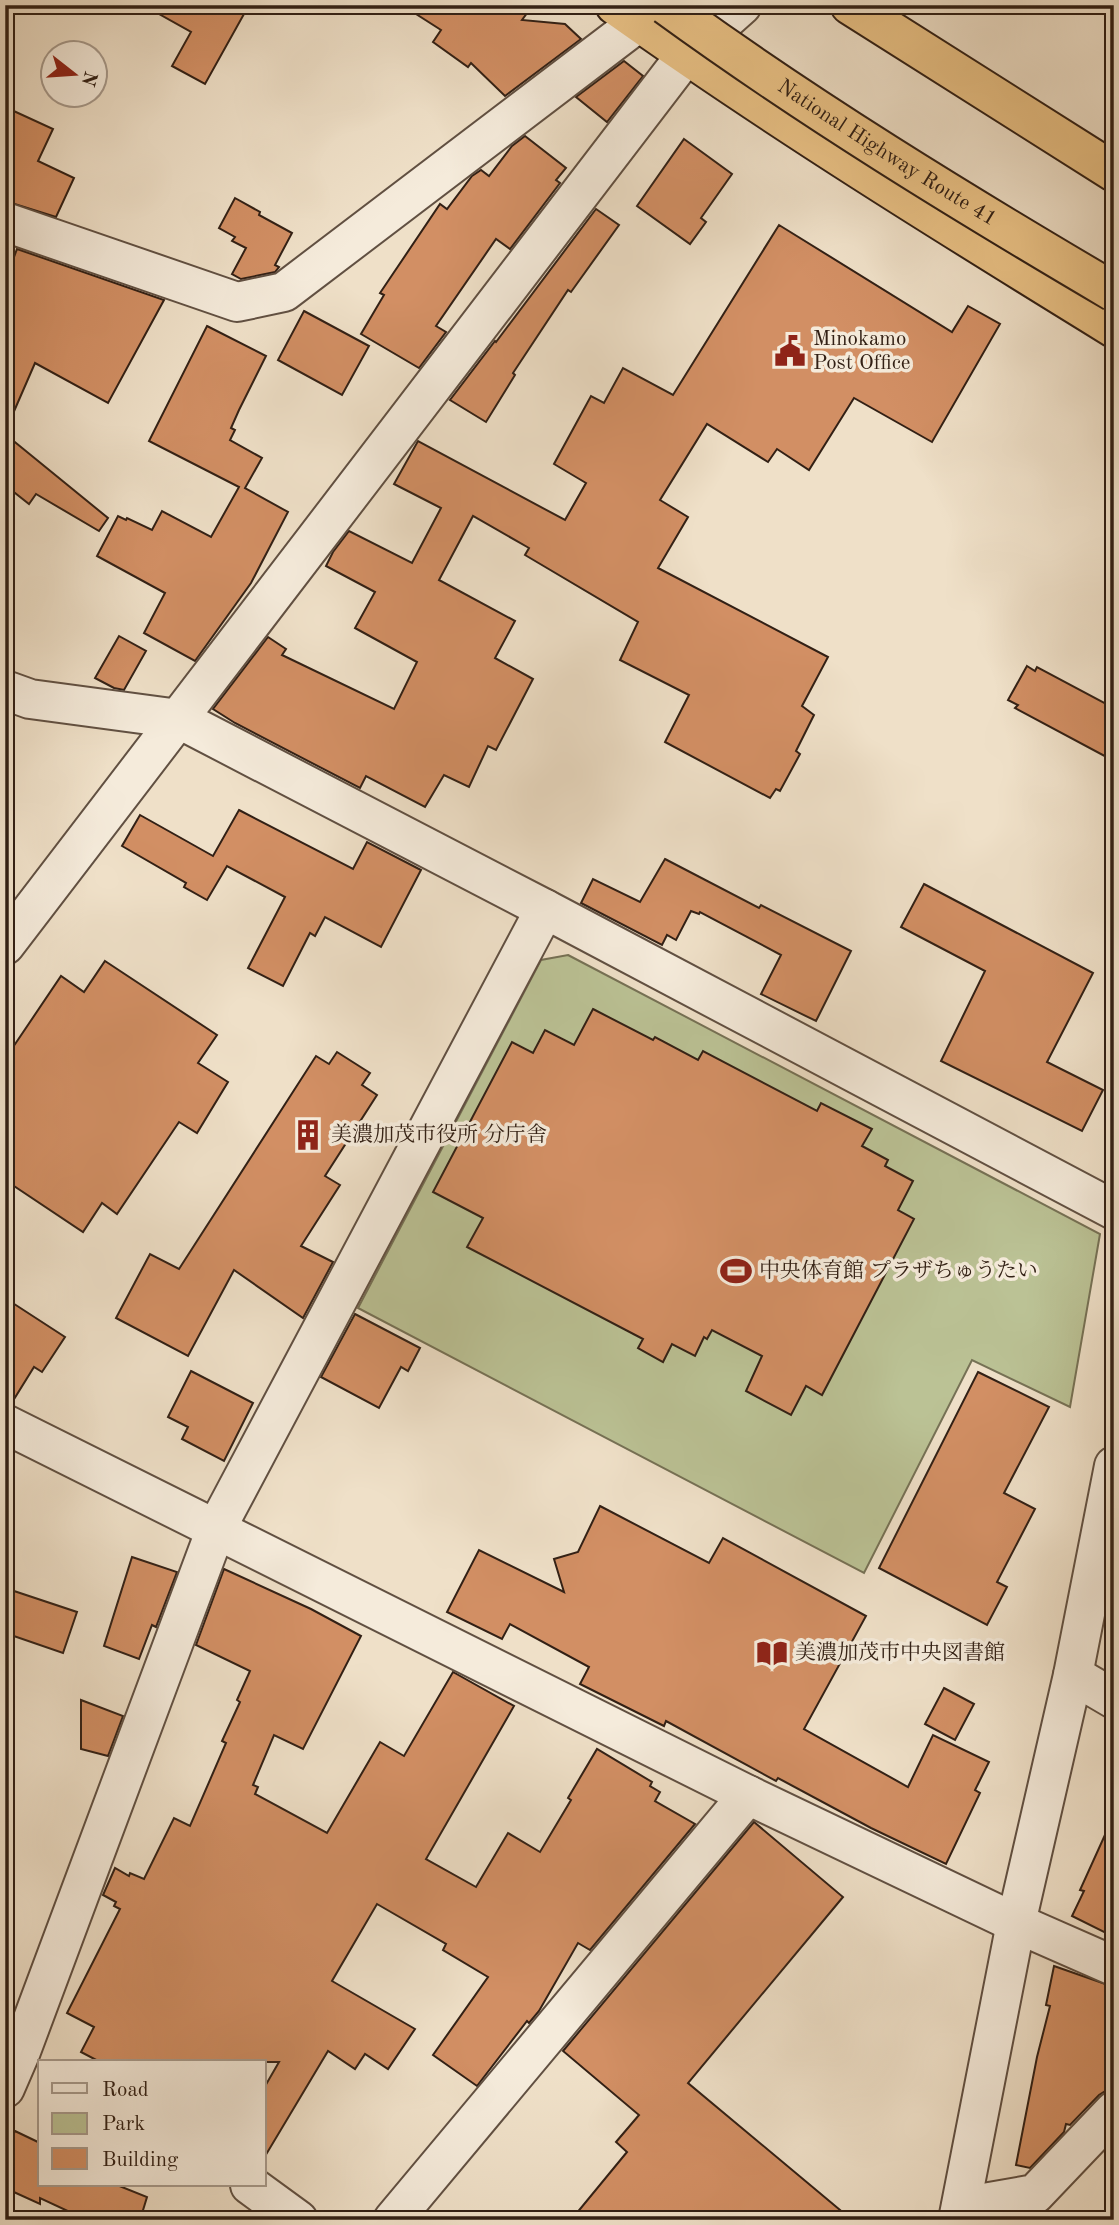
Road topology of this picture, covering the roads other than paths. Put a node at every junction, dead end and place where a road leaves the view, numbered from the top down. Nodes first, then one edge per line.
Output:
1 (703, 5) edge
2 (742, 5) edge
3 (850, 5) edge
4 (640, 11) edge
5 (686, 55) junction
6 (960, 75) junction
7 (1114, 172) edge
8 (1114, 200) edge
9 (5, 222) edge
10 (1114, 267) edge
11 (1114, 292) edge
12 (1114, 328) edge
13 (5, 690) edge
14 (179, 719) junction
15 (545, 909) junction
16 (5, 945) edge
17 (1114, 1210) edge
18 (5, 1424) edge
19 (1114, 1466) edge
20 (216, 1529) junction
21 (1073, 1675) junction
22 (1114, 1699) edge
23 (748, 1795) junction
24 (1016, 1923) junction
25 (1114, 1966) edge
26 (23, 2053) edge
27 (5, 2088) edge
28 (1114, 2111) edge
29 (251, 2186) edge
30 (959, 2213) edge
31 (298, 2220) edge
32 (393, 2220) edge

1 - 10 highway, National Highway Route 41
2 - 5 street
3 - 6 highway
4 - 5 highway
4 - 9 street
4 - 11 highway, National Highway Route 41, bridge
5 - 12 highway
5 - 14 street
6 - 7 highway
6 - 8 highway
13 - 14 street
14 - 15 street
14 - 16 street
15 - 17 street
15 - 20 street
18 - 20 street
19 - 21 street
20 - 23 street
20 - 26 street
21 - 22 street
21 - 24 street
23 - 24 street
23 - 32 street
24 - 25 street
24 - 30 street
26 - 27 street
28 - 30 street
29 - 31 street

